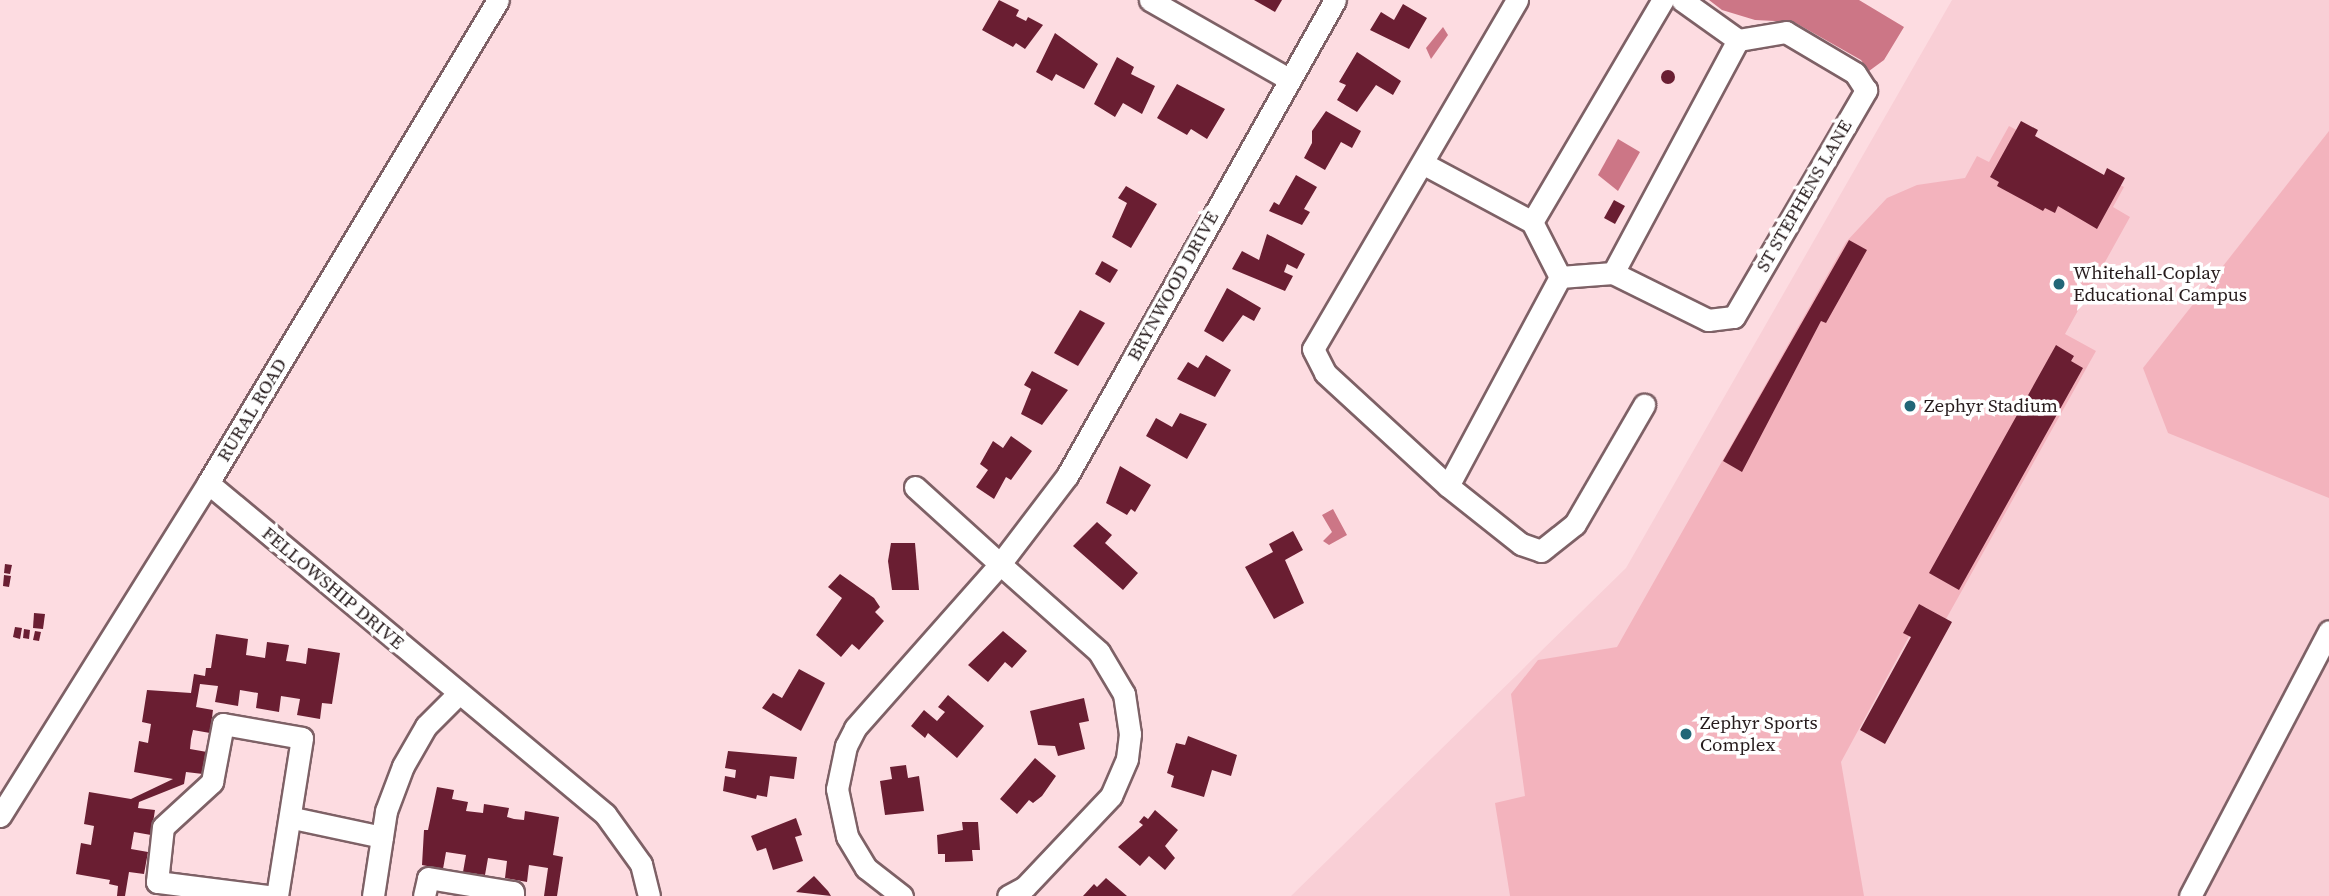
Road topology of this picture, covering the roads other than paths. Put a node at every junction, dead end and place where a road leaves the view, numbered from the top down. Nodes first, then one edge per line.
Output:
1 (498, 0) edge
2 (1150, 0) edge
3 (1335, 0) edge
4 (1517, 0) edge
5 (1663, 0) edge
6 (1682, 0) edge
7 (1738, 40) junction
8 (1290, 80) junction
9 (1424, 164) junction
10 (1532, 222) junction
11 (1614, 273) junction
12 (1560, 277) junction
13 (1644, 405) dead end
14 (208, 483) junction
15 (1448, 486) junction
16 (915, 487) dead end
17 (1000, 564) junction
18 (2329, 631) edge
19 (459, 693) junction
20 (0, 816) edge
21 (293, 818) junction
22 (382, 837) junction
23 (267, 896) edge
24 (277, 896) edge
25 (373, 896) edge
26 (424, 896) edge
27 (513, 896) edge
28 (649, 896) edge
29 (902, 896) edge
30 (1008, 896) edge
31 (2190, 896) edge

1 - 14 street, RURAL ROAD
2 - 8 street
3 - 8 street, BRYNWOOD DRIVE
4 - 9 street
5 - 10 street
6 - 7 street
7 - 11 street
7 - 11 street, ST STEPHENS LANE
8 - 17 street, BRYNWOOD DRIVE
9 - 10 street
9 - 15 street
10 - 12 street
11 - 12 street
12 - 15 street
13 - 15 street
14 - 19 street, FELLOWSHIP DRIVE
14 - 20 street, RURAL ROAD
16 - 17 street
17 - 29 street, BRYNWOOD DRIVE
17 - 30 street
18 - 31 street
19 - 22 street
19 - 28 street, FELLOWSHIP DRIVE
21 - 22 street
21 - 23 street
21 - 24 street
22 - 25 street
26 - 27 street

